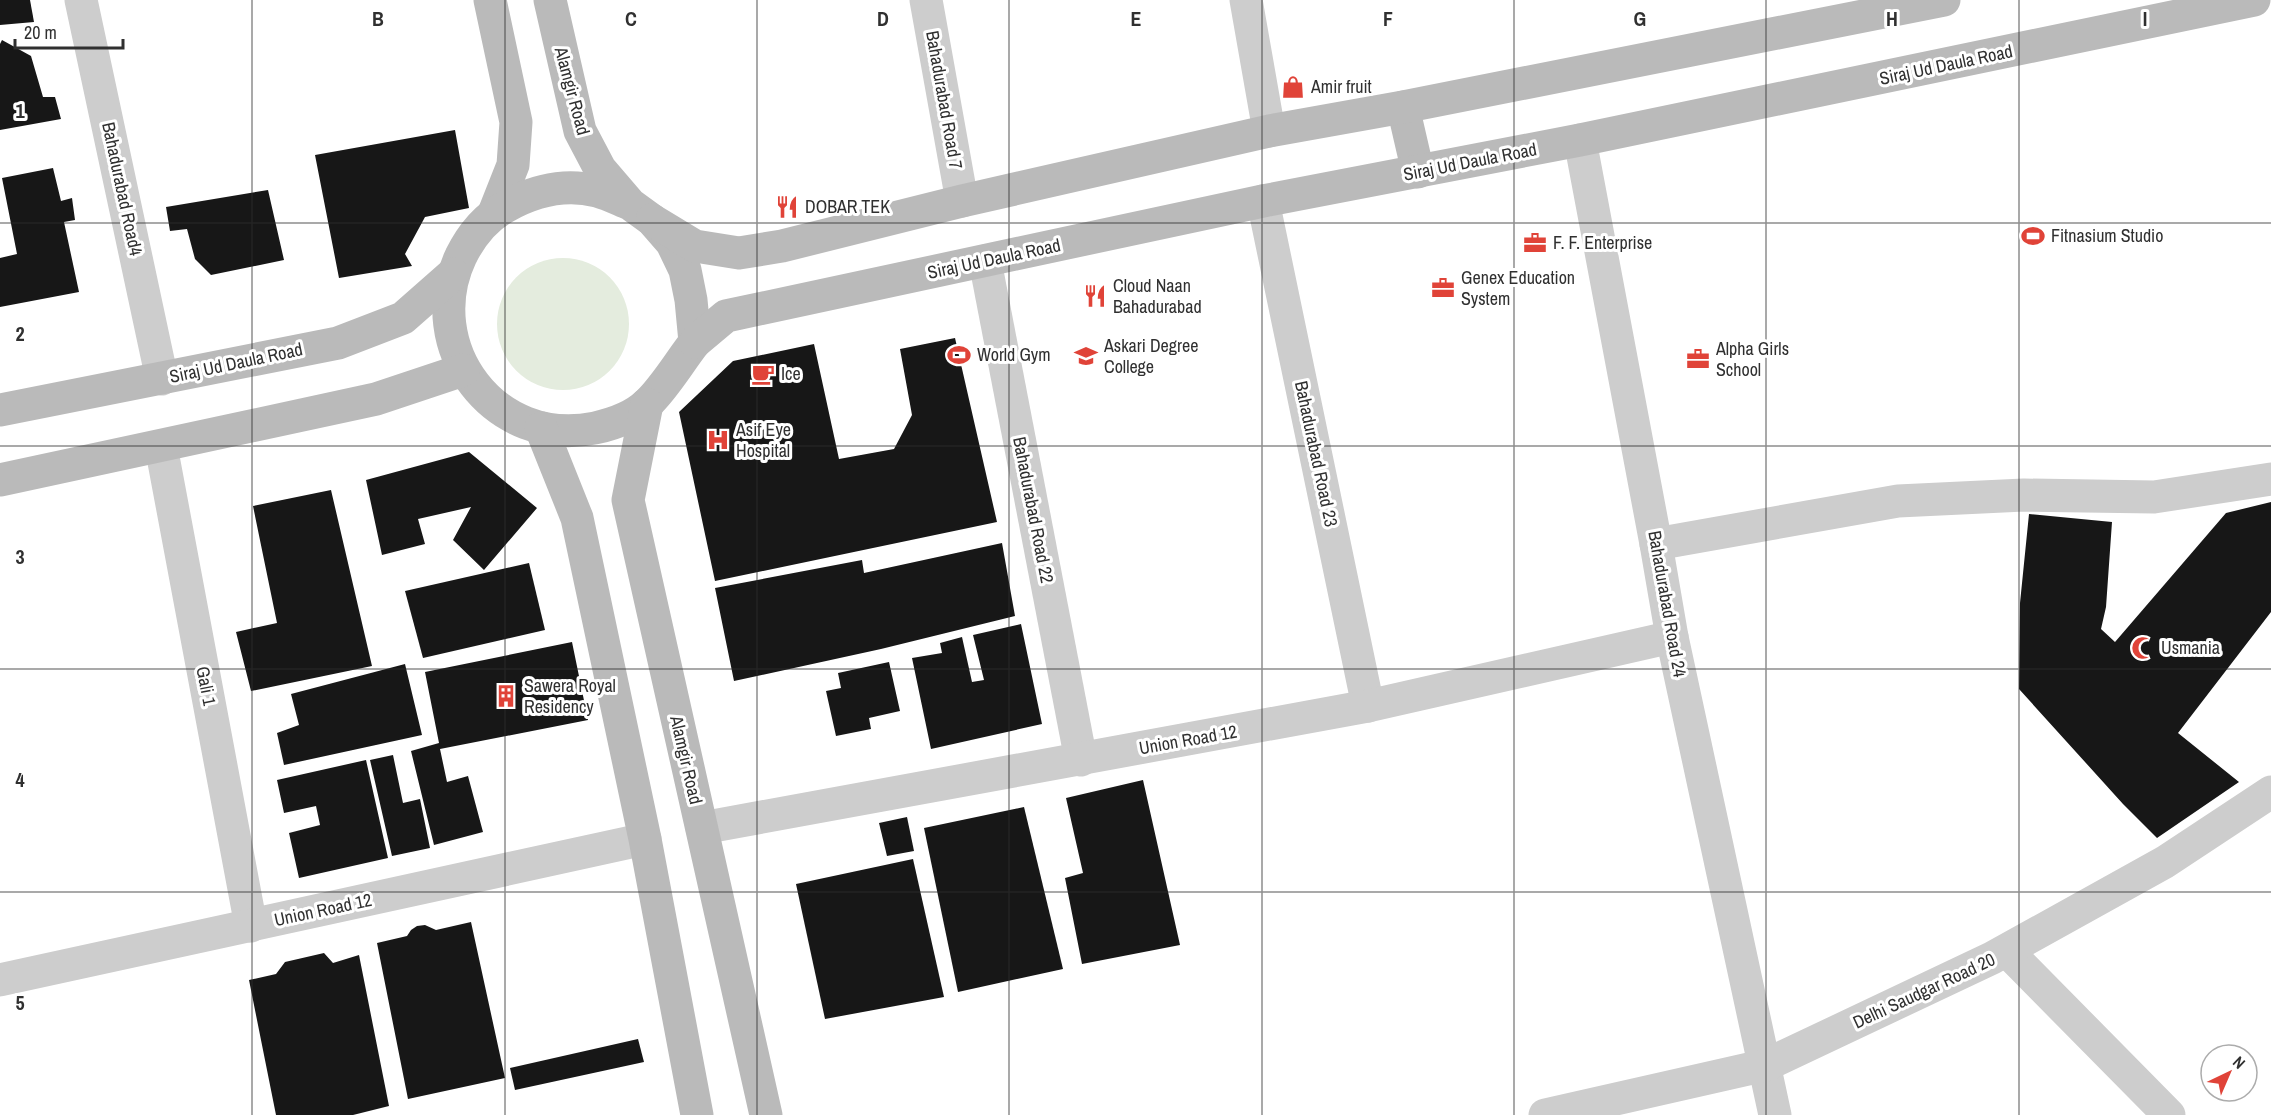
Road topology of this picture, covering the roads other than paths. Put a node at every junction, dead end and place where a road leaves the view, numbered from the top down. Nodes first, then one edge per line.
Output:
1 (81, 0) edge
2 (490, 0) edge
3 (550, 0) edge
4 (926, 0) edge
5 (1246, 0) edge
6 (1944, 0) edge
7 (2254, 0) edge
8 (1403, 107) junction
9 (1269, 131) junction
10 (1580, 140) junction
11 (1418, 172) junction
12 (962, 201) junction
13 (1263, 201) junction
14 (641, 212) junction
15 (494, 213) junction
16 (985, 261) junction
17 (453, 274) junction
18 (695, 342) junction
19 (463, 370) junction
20 (162, 378) junction
21 (647, 404) junction
22 (0, 410) edge
23 (541, 428) junction
24 (161, 446) junction
25 (2271, 478) edge
26 (0, 480) edge
27 (1656, 544) junction
28 (1672, 637) junction
29 (1368, 706) junction
30 (1081, 760) junction
31 (2271, 792) edge
32 (702, 828) junction
33 (645, 839) junction
34 (251, 926) junction
35 (2007, 951) junction
36 (0, 980) edge
37 (1766, 1065) junction
38 (697, 1115) edge
39 (766, 1115) edge
40 (1545, 1115) edge
41 (1775, 1115) edge
42 (2169, 1115) edge

1 - 20 street, Bahadurabad Road4
2 - 15 main road
3 - 14 main road, Alamgir Road
4 - 12 street, Bahadurabad Road 7
5 - 9 street
6 - 8 main road
7 - 10 main road, Siraj Ud Daula Road
8 - 9 main road
8 - 11 main road
9 - 12 main road
10 - 11 main road, Siraj Ud Daula Road
10 - 27 street, Bahadurabad Road 24
11 - 13 main road, Siraj Ud Daula Road
12 - 14 main road
13 - 16 main road, Siraj Ud Daula Road
13 - 29 street, Bahadurabad Road 23
14 - 15 main road
14 - 18 main road, Alamgir Road
15 - 17 main road
16 - 18 main road, Siraj Ud Daula Road
16 - 30 street, Bahadurabad Road 22
17 - 19 main road
17 - 20 main road, Siraj Ud Daula Road
18 - 21 main road, Siraj Ud Daula Road
19 - 23 main road
19 - 24 main road
20 - 22 main road, Siraj Ud Daula Road
21 - 23 main road
21 - 32 main road, Alamgir Road
23 - 33 main road
24 - 26 main road
24 - 34 street, Gali 1
25 - 27 street
27 - 28 street, Bahadurabad Road 24
28 - 29 street, Union Road 12
28 - 37 street, Bahadurabad Road 24
29 - 30 street, Union Road 12
30 - 32 street, Union Road 12
31 - 35 street, Delhi Saudgar Road 20
32 - 39 main road, Alamgir Road
33 - 34 street, Union Road 12
33 - 38 main road
34 - 36 street, Union Road 12
35 - 37 street, Delhi Saudgar Road 20
35 - 42 street
37 - 40 street, Delhi Saudgar Road 20
37 - 41 street, Bahadurabad Road 24

